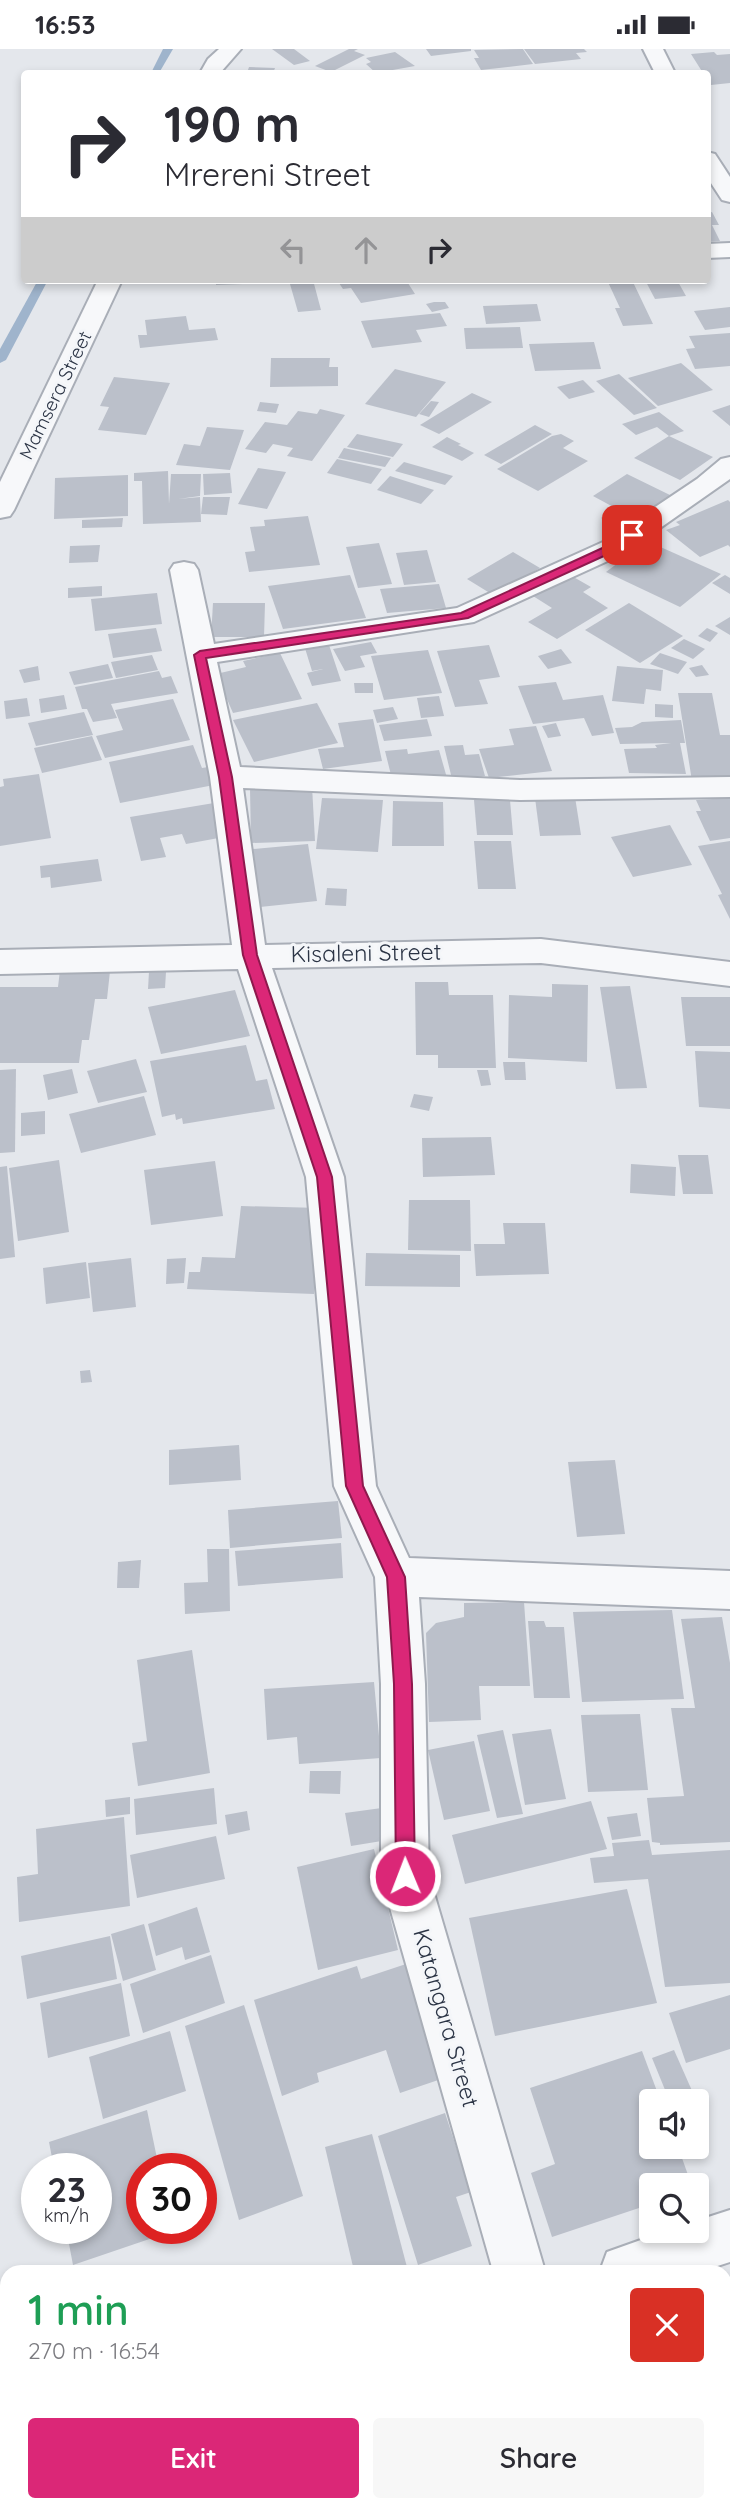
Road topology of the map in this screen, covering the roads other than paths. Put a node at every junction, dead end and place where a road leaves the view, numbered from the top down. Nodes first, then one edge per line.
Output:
1 (231, 49) edge
2 (653, 49) edge
3 (212, 70) edge
4 (664, 70) edge
5 (711, 165) edge
6 (730, 195) edge
7 (730, 250) edge
8 (711, 251) edge
9 (108, 284) edge
10 (730, 465) edge
11 (0, 510) edge
12 (184, 570) dead end
13 (200, 655) junction
14 (226, 777) junction
15 (730, 787) edge
16 (250, 955) junction
17 (0, 962) edge
18 (730, 974) edge
19 (396, 1577) junction
20 (730, 1590) edge
21 (730, 2236) edge
22 (517, 2265) edge
23 (644, 2265) edge

1 - 3 street
2 - 4 street
5 - 6 street
7 - 8 street
9 - 11 street, Mamsera Street
10 - 13 street
12 - 13 street, Katangara Street
13 - 14 street, Katangara Street
14 - 15 street
14 - 16 street, Katangara Street
16 - 17 street, Kisaleni Street
16 - 18 street, Kisaleni Street
16 - 19 street, Katangara Street
19 - 20 street
19 - 22 street, Katangara Street
21 - 23 street

